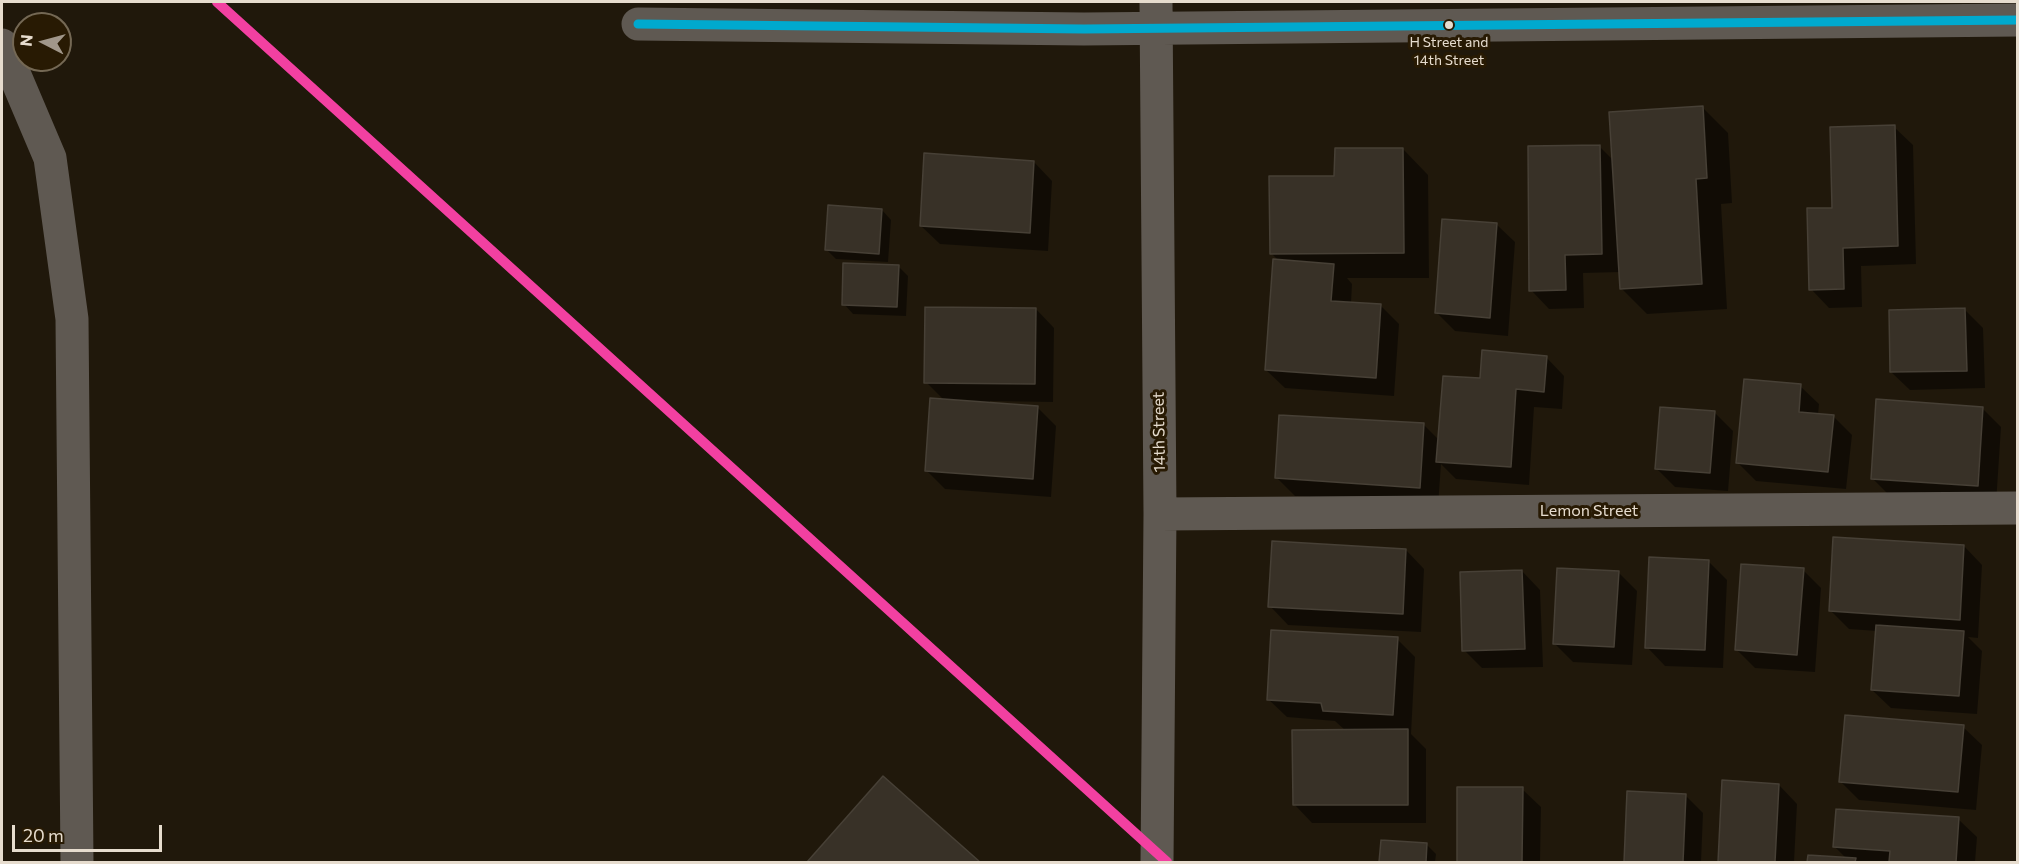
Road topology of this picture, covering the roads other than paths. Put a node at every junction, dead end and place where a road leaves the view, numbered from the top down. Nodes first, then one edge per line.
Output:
1 (1156, 15) edge
2 (2018, 20) edge
3 (638, 24) dead end
4 (2, 45) edge
5 (2018, 508) edge
6 (1160, 514) junction
7 (77, 862) edge
8 (1158, 862) edge

1 - 2 street
1 - 3 street
1 - 6 street, 14th Street
4 - 7 street
5 - 6 street, Lemon Street
6 - 8 street, 14th Street

